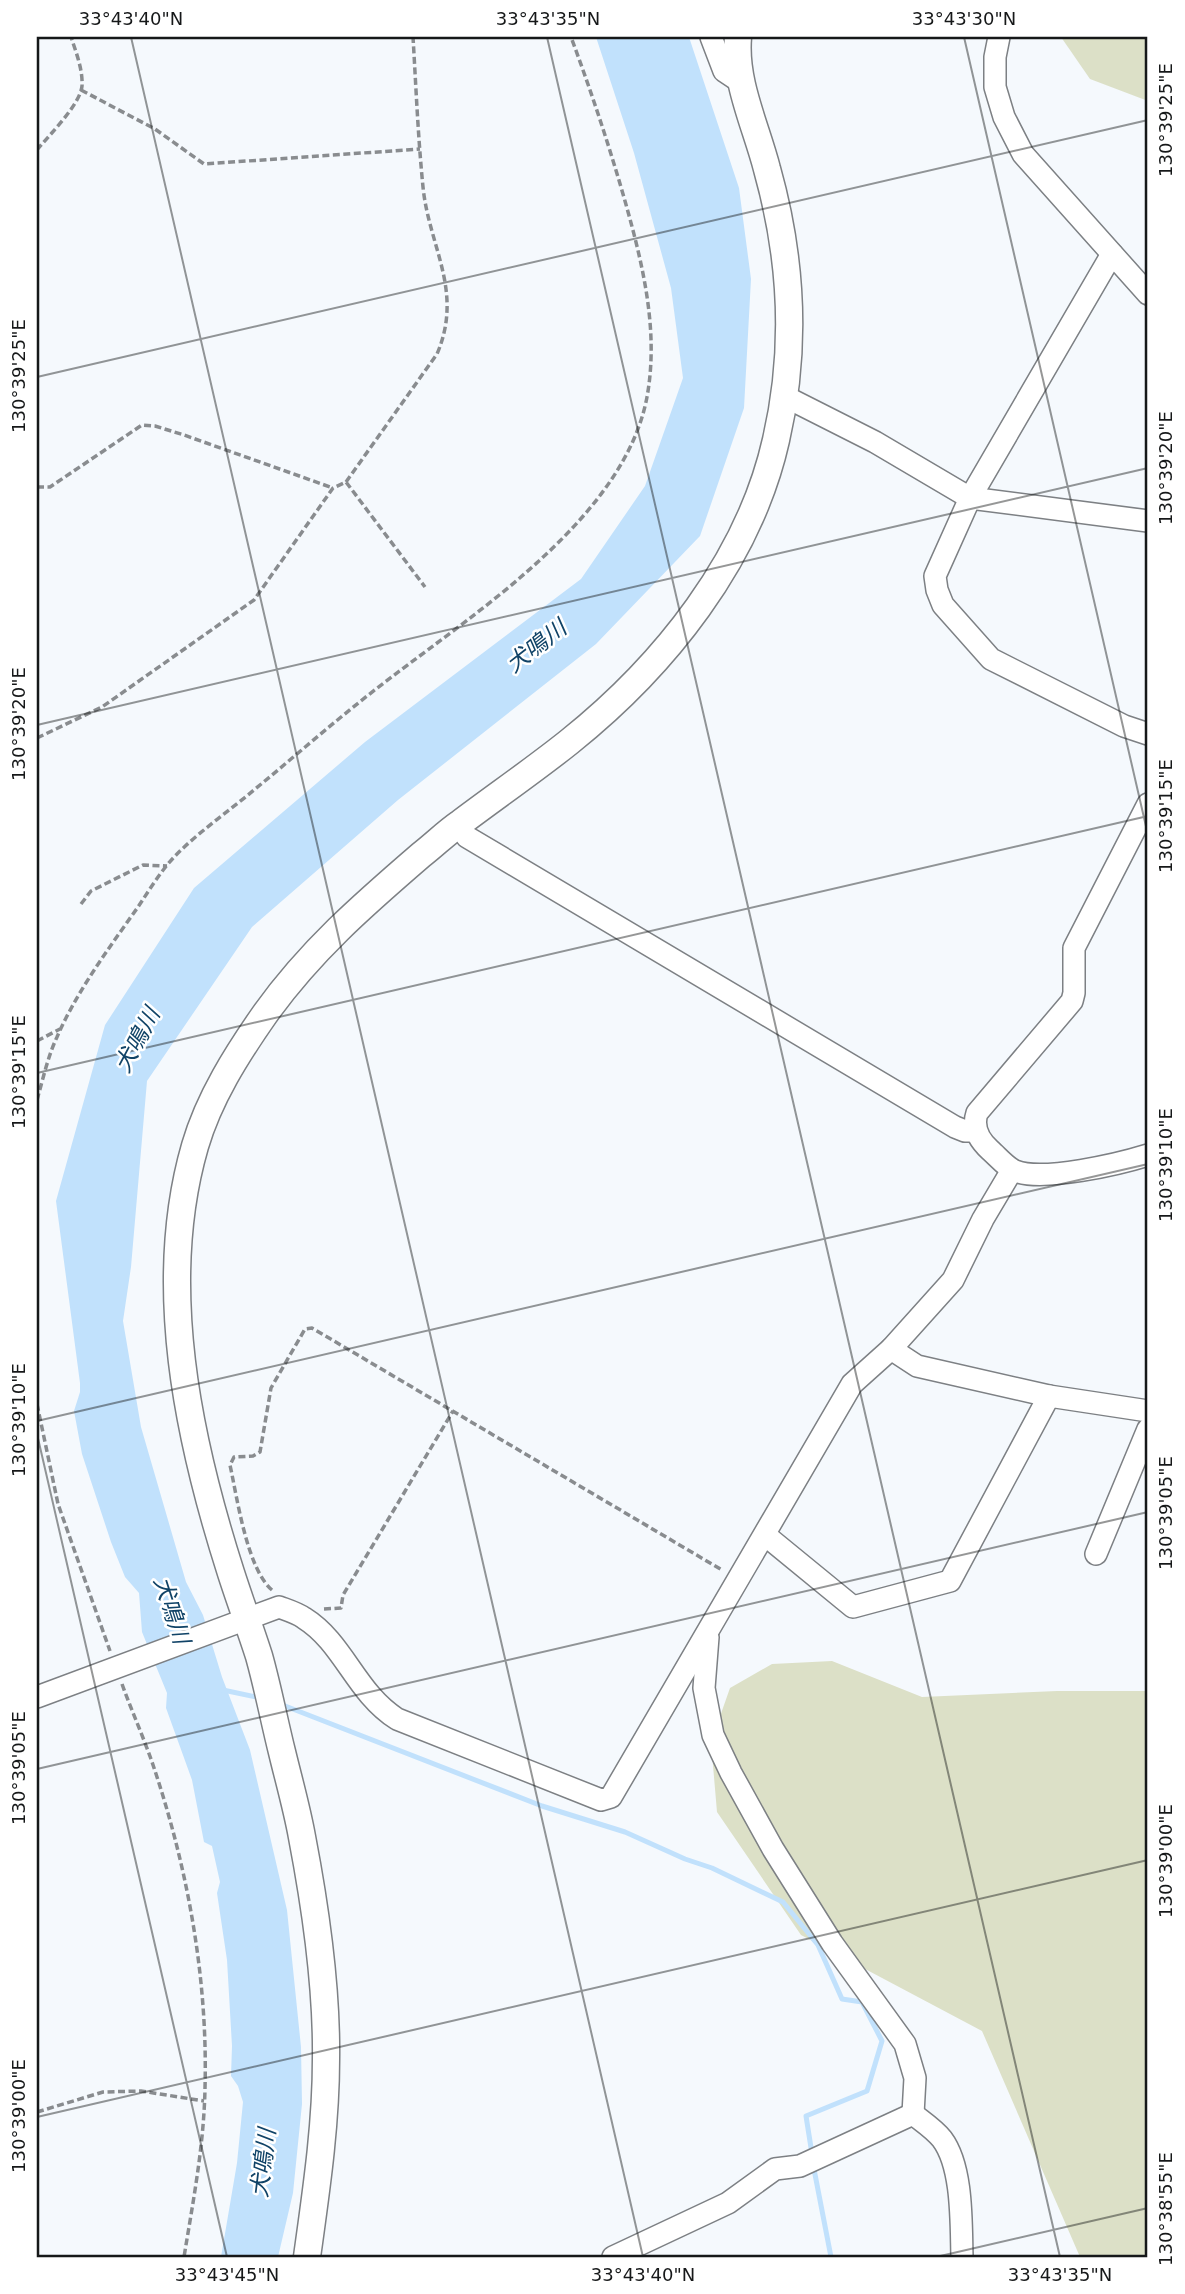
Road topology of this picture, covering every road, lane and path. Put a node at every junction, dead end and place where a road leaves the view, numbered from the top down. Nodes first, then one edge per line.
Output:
1 (71, 37) edge
2 (413, 37) edge
3 (571, 37) edge
4 (711, 37) edge
5 (738, 37) edge
6 (999, 37) edge
7 (742, 83) junction
8 (81, 90) junction
9 (420, 149) junction
10 (37, 150) edge
11 (1112, 254) junction
12 (1148, 295) edge
13 (783, 396) junction
14 (346, 482) junction
15 (37, 487) edge
16 (333, 488) junction
17 (970, 498) junction
18 (1148, 521) edge
19 (425, 587) dead end
20 (1148, 734) edge
21 (37, 738) edge
22 (1148, 804) edge
23 (458, 824) junction
24 (167, 866) junction
25 (81, 904) dead end
26 (61, 1029) junction
27 (37, 1041) edge
28 (37, 1100) edge
29 (976, 1131) junction
30 (1148, 1155) edge
31 (1012, 1170) junction
32 (891, 1349) junction
33 (1049, 1396) junction
34 (37, 1404) edge
35 (453, 1411) junction
36 (1148, 1411) edge
37 (1148, 1429) edge
38 (765, 1535) junction
39 (1096, 1553) dead end
40 (738, 1580) junction
41 (277, 1594) dead end
42 (315, 1606) dead end
43 (247, 1618) junction
44 (708, 1631) junction
45 (116, 1666) junction
46 (37, 1697) edge
47 (204, 2101) junction
48 (37, 2112) edge
49 (913, 2114) junction
50 (184, 2257) edge
51 (307, 2257) edge
52 (613, 2257) edge
53 (962, 2257) edge

1 - 8 path
2 - 9 path
3 - 24 path
4 - 7 street
5 - 7 street
6 - 11 street
7 - 13 street
8 - 9 path
8 - 10 path
9 - 14 path
11 - 12 street
11 - 17 street
13 - 17 street
13 - 23 street
14 - 16 path
14 - 19 path
15 - 16 path
16 - 21 path
17 - 18 street
17 - 20 street
22 - 29 street
23 - 29 street
23 - 43 street
24 - 25 path
24 - 26 path
26 - 27 path
26 - 28 path
29 - 31 street
30 - 31 street
31 - 32 street
32 - 33 street
32 - 38 street
33 - 36 street
33 - 38 street
34 - 45 path
35 - 40 path
35 - 41 path
35 - 42 path
37 - 39 street
38 - 40 street
40 - 44 street
43 - 44 street
43 - 45 street
43 - 51 street
44 - 49 street
45 - 46 street
45 - 47 path
47 - 48 path
47 - 50 path
49 - 52 street
49 - 53 street

